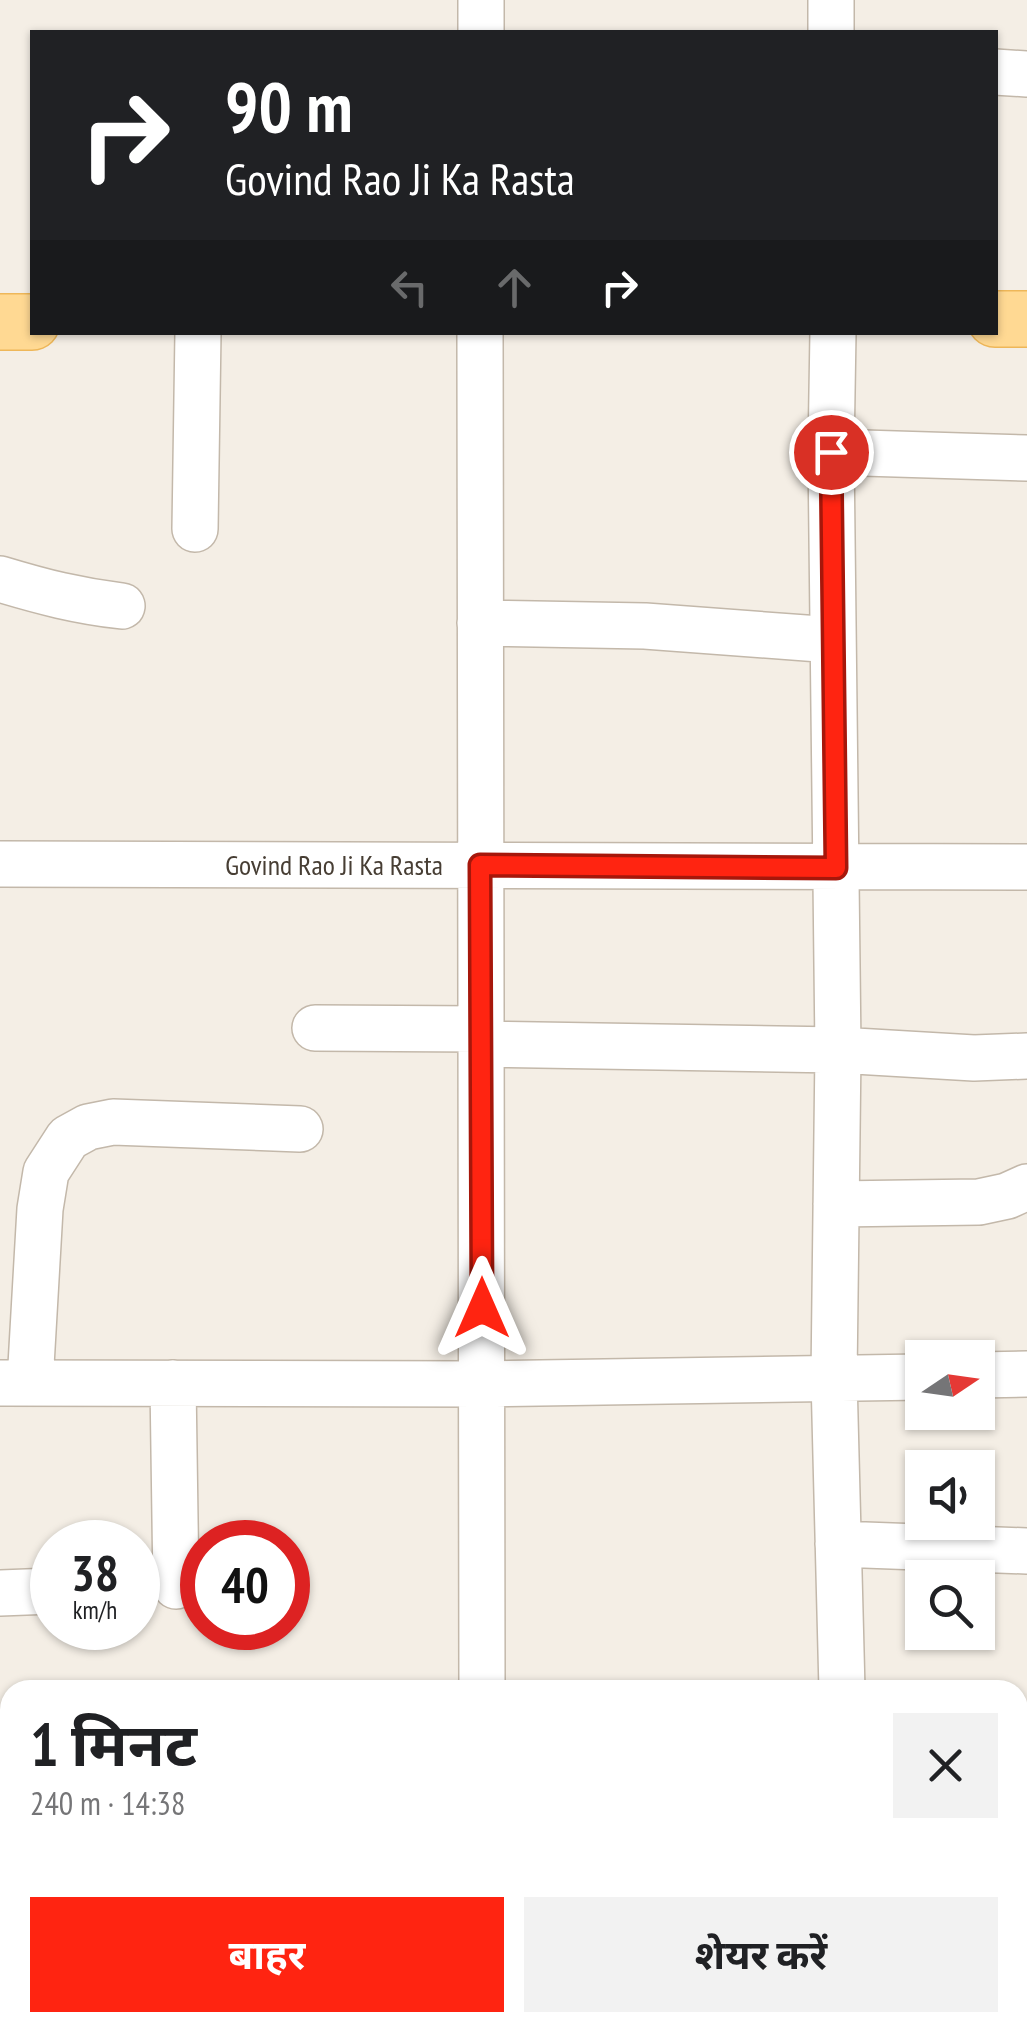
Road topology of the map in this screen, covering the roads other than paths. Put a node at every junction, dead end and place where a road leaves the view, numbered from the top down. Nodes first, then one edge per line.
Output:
1 (481, 0) edge
2 (831, 0) edge
3 (481, 30) edge
4 (832, 30) edge
5 (998, 72) edge
6 (1027, 74) edge
7 (1027, 318) edge
8 (998, 319) edge
9 (0, 322) edge
10 (30, 322) edge
11 (198, 335) edge
12 (480, 335) edge
13 (832, 335) edge
14 (831, 452) junction
15 (1027, 458) edge
16 (195, 528) dead end
17 (0, 579) edge
18 (122, 606) dead end
19 (480, 623) junction
20 (833, 640) junction
21 (0, 864) edge
22 (480, 865) junction
23 (1027, 867) edge
24 (836, 868) junction
25 (315, 1028) dead end
26 (481, 1037) junction
27 (838, 1050) junction
28 (1027, 1056) edge
29 (300, 1129) dead end
30 (1027, 1187) edge
31 (836, 1204) junction
32 (1027, 1374) edge
33 (995, 1375) edge
34 (905, 1377) edge
35 (834, 1378) junction
36 (15, 1383) edge
37 (173, 1383) junction
38 (482, 1384) junction
39 (838, 1544) junction
40 (1027, 1551) edge
41 (172, 1586) edge
42 (30, 1592) edge
43 (0, 1593) edge
44 (482, 1680) edge
45 (842, 1680) edge

1 - 3 street
2 - 4 street
5 - 6 street
7 - 8 main road
9 - 10 main road
11 - 16 street
12 - 19 street
13 - 14 street
14 - 15 street
14 - 20 street
17 - 18 street
19 - 20 street
19 - 22 street
20 - 24 street
21 - 22 street, Govind Rao Ji Ka Rasta
22 - 24 street, Govind Rao Ji Ka Rasta
22 - 26 street
23 - 24 street, Govind Rao Ji Ka Rasta
24 - 27 street
25 - 26 street
26 - 27 street
26 - 38 street
27 - 28 street
27 - 31 street
29 - 36 street
30 - 31 street
31 - 35 street
32 - 33 street
34 - 35 street
35 - 38 street
35 - 39 street
36 - 37 street
37 - 38 street
37 - 41 street
38 - 44 street
39 - 40 street
39 - 45 street
42 - 43 street

